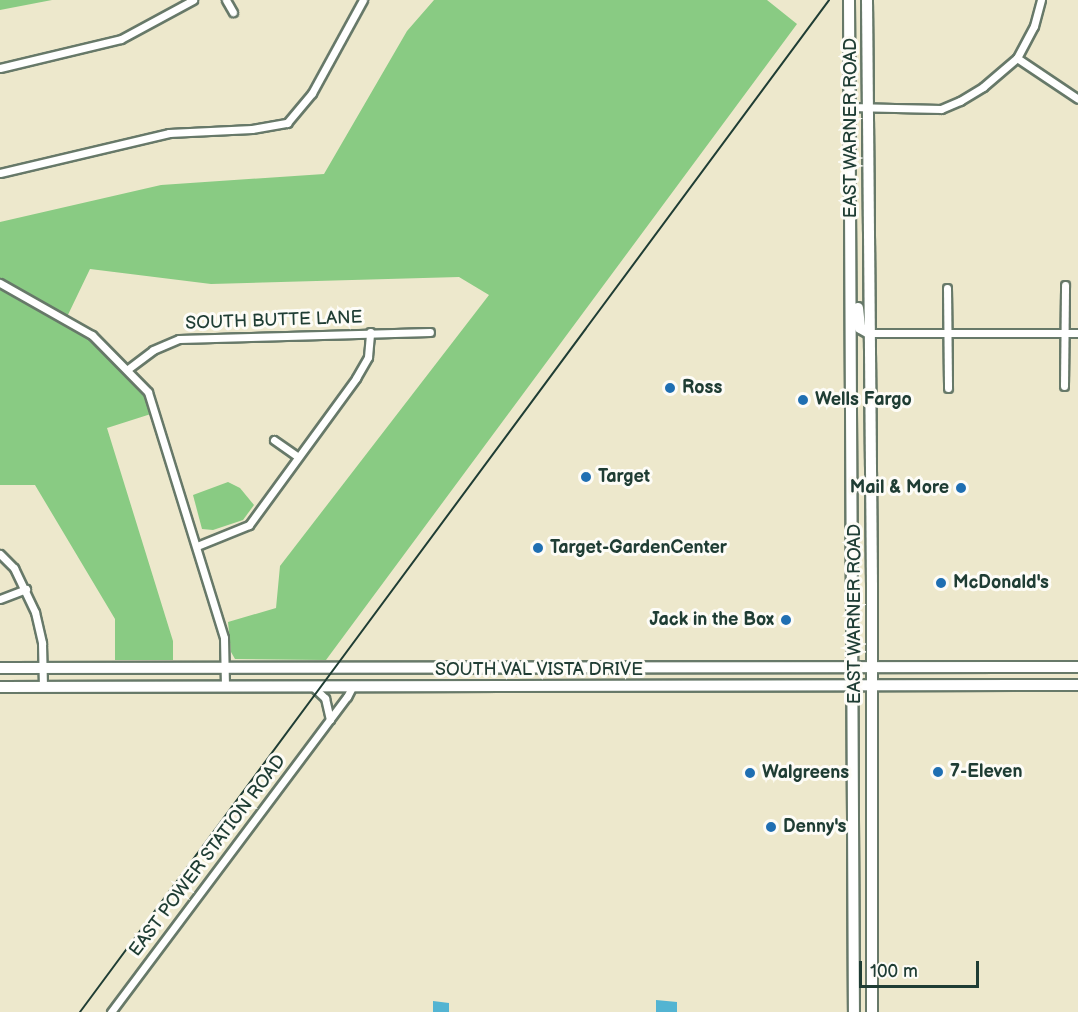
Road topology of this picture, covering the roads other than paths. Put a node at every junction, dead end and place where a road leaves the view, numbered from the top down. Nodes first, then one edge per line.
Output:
1 (193, 0) edge
2 (226, 0) edge
3 (363, 0) edge
4 (849, 0) edge
5 (867, 0) edge
6 (1041, 0) edge
7 (233, 12) dead end
8 (1017, 58) junction
9 (0, 68) edge
10 (1078, 99) edge
11 (849, 107) junction
12 (868, 107) junction
13 (0, 173) edge
14 (850, 190) junction
15 (868, 190) junction
16 (851, 264) junction
17 (0, 284) edge
18 (1065, 285) dead end
19 (947, 288) dead end
20 (370, 332) junction
21 (430, 332) dead end
22 (869, 333) junction
23 (949, 333) junction
24 (1064, 333) junction
25 (1078, 333) edge
26 (128, 369) junction
27 (1064, 386) dead end
28 (948, 388) dead end
29 (274, 440) dead end
30 (870, 451) junction
31 (851, 452) junction
32 (298, 458) junction
33 (197, 546) junction
34 (0, 554) edge
35 (26, 589) junction
36 (0, 598) edge
37 (851, 665) junction
38 (872, 665) junction
39 (1078, 667) edge
40 (43, 668) junction
41 (224, 668) junction
42 (388, 668) junction
43 (588, 668) junction
44 (0, 669) edge
45 (1078, 685) edge
46 (225, 686) junction
47 (312, 686) junction
48 (588, 686) junction
49 (852, 686) junction
50 (872, 686) junction
51 (0, 687) edge
52 (43, 687) junction
53 (352, 687) junction
54 (388, 687) junction
55 (330, 719) junction
56 (854, 855) junction
57 (872, 855) junction
58 (854, 965) junction
59 (872, 965) junction
60 (111, 1012) edge
61 (854, 1012) edge
62 (872, 1012) edge

1 - 9 street
2 - 7 street
3 - 13 street
4 - 11 main road, EAST WARNER ROAD
5 - 12 main road, EAST WARNER ROAD
6 - 8 street
8 - 10 street
8 - 12 street
11 - 12 street
11 - 14 main road, EAST WARNER ROAD
12 - 15 main road, EAST WARNER ROAD
14 - 15 main road
14 - 16 main road, EAST WARNER ROAD
15 - 22 main road, EAST WARNER ROAD
16 - 22 main road
16 - 31 main road, EAST WARNER ROAD
17 - 26 street
18 - 24 street
19 - 23 street
20 - 21 street, SOUTH BUTTE LANE
20 - 26 street, SOUTH BUTTE LANE
20 - 32 street
22 - 23 street
22 - 30 main road, EAST WARNER ROAD
23 - 24 street
23 - 28 street
24 - 25 street
24 - 27 street
26 - 33 street
29 - 32 street
30 - 31 main road
30 - 38 main road, EAST WARNER ROAD
31 - 37 main road, EAST WARNER ROAD
32 - 33 street
33 - 41 street
34 - 35 street
35 - 36 street
35 - 40 street
37 - 38 main road, SOUTH VAL VISTA DRIVE
37 - 43 main road, SOUTH VAL VISTA DRIVE
37 - 49 main road, EAST WARNER ROAD
38 - 39 main road, SOUTH VAL VISTA DRIVE
38 - 50 main road, EAST WARNER ROAD
40 - 41 main road, SOUTH VAL VISTA DRIVE
40 - 44 main road, SOUTH VAL VISTA DRIVE
40 - 52 street
41 - 42 main road, SOUTH VAL VISTA DRIVE
41 - 46 street
42 - 43 main road, SOUTH VAL VISTA DRIVE
42 - 54 main road
43 - 48 main road
45 - 50 main road, SOUTH VAL VISTA DRIVE
46 - 47 main road, SOUTH VAL VISTA DRIVE
46 - 52 main road, SOUTH VAL VISTA DRIVE
47 - 53 main road, SOUTH VAL VISTA DRIVE
47 - 55 street
48 - 49 main road, SOUTH VAL VISTA DRIVE
48 - 54 main road, SOUTH VAL VISTA DRIVE
49 - 50 main road, SOUTH VAL VISTA DRIVE
49 - 56 main road, EAST WARNER ROAD
50 - 57 main road, EAST WARNER ROAD
51 - 52 main road, SOUTH VAL VISTA DRIVE
53 - 54 main road, SOUTH VAL VISTA DRIVE
53 - 55 street, EAST POWER STATION ROAD
55 - 60 street, EAST POWER STATION ROAD
56 - 57 main road
56 - 58 main road, EAST WARNER ROAD
57 - 59 main road, EAST WARNER ROAD
58 - 59 main road
58 - 61 main road, EAST WARNER ROAD
59 - 62 main road, EAST WARNER ROAD

